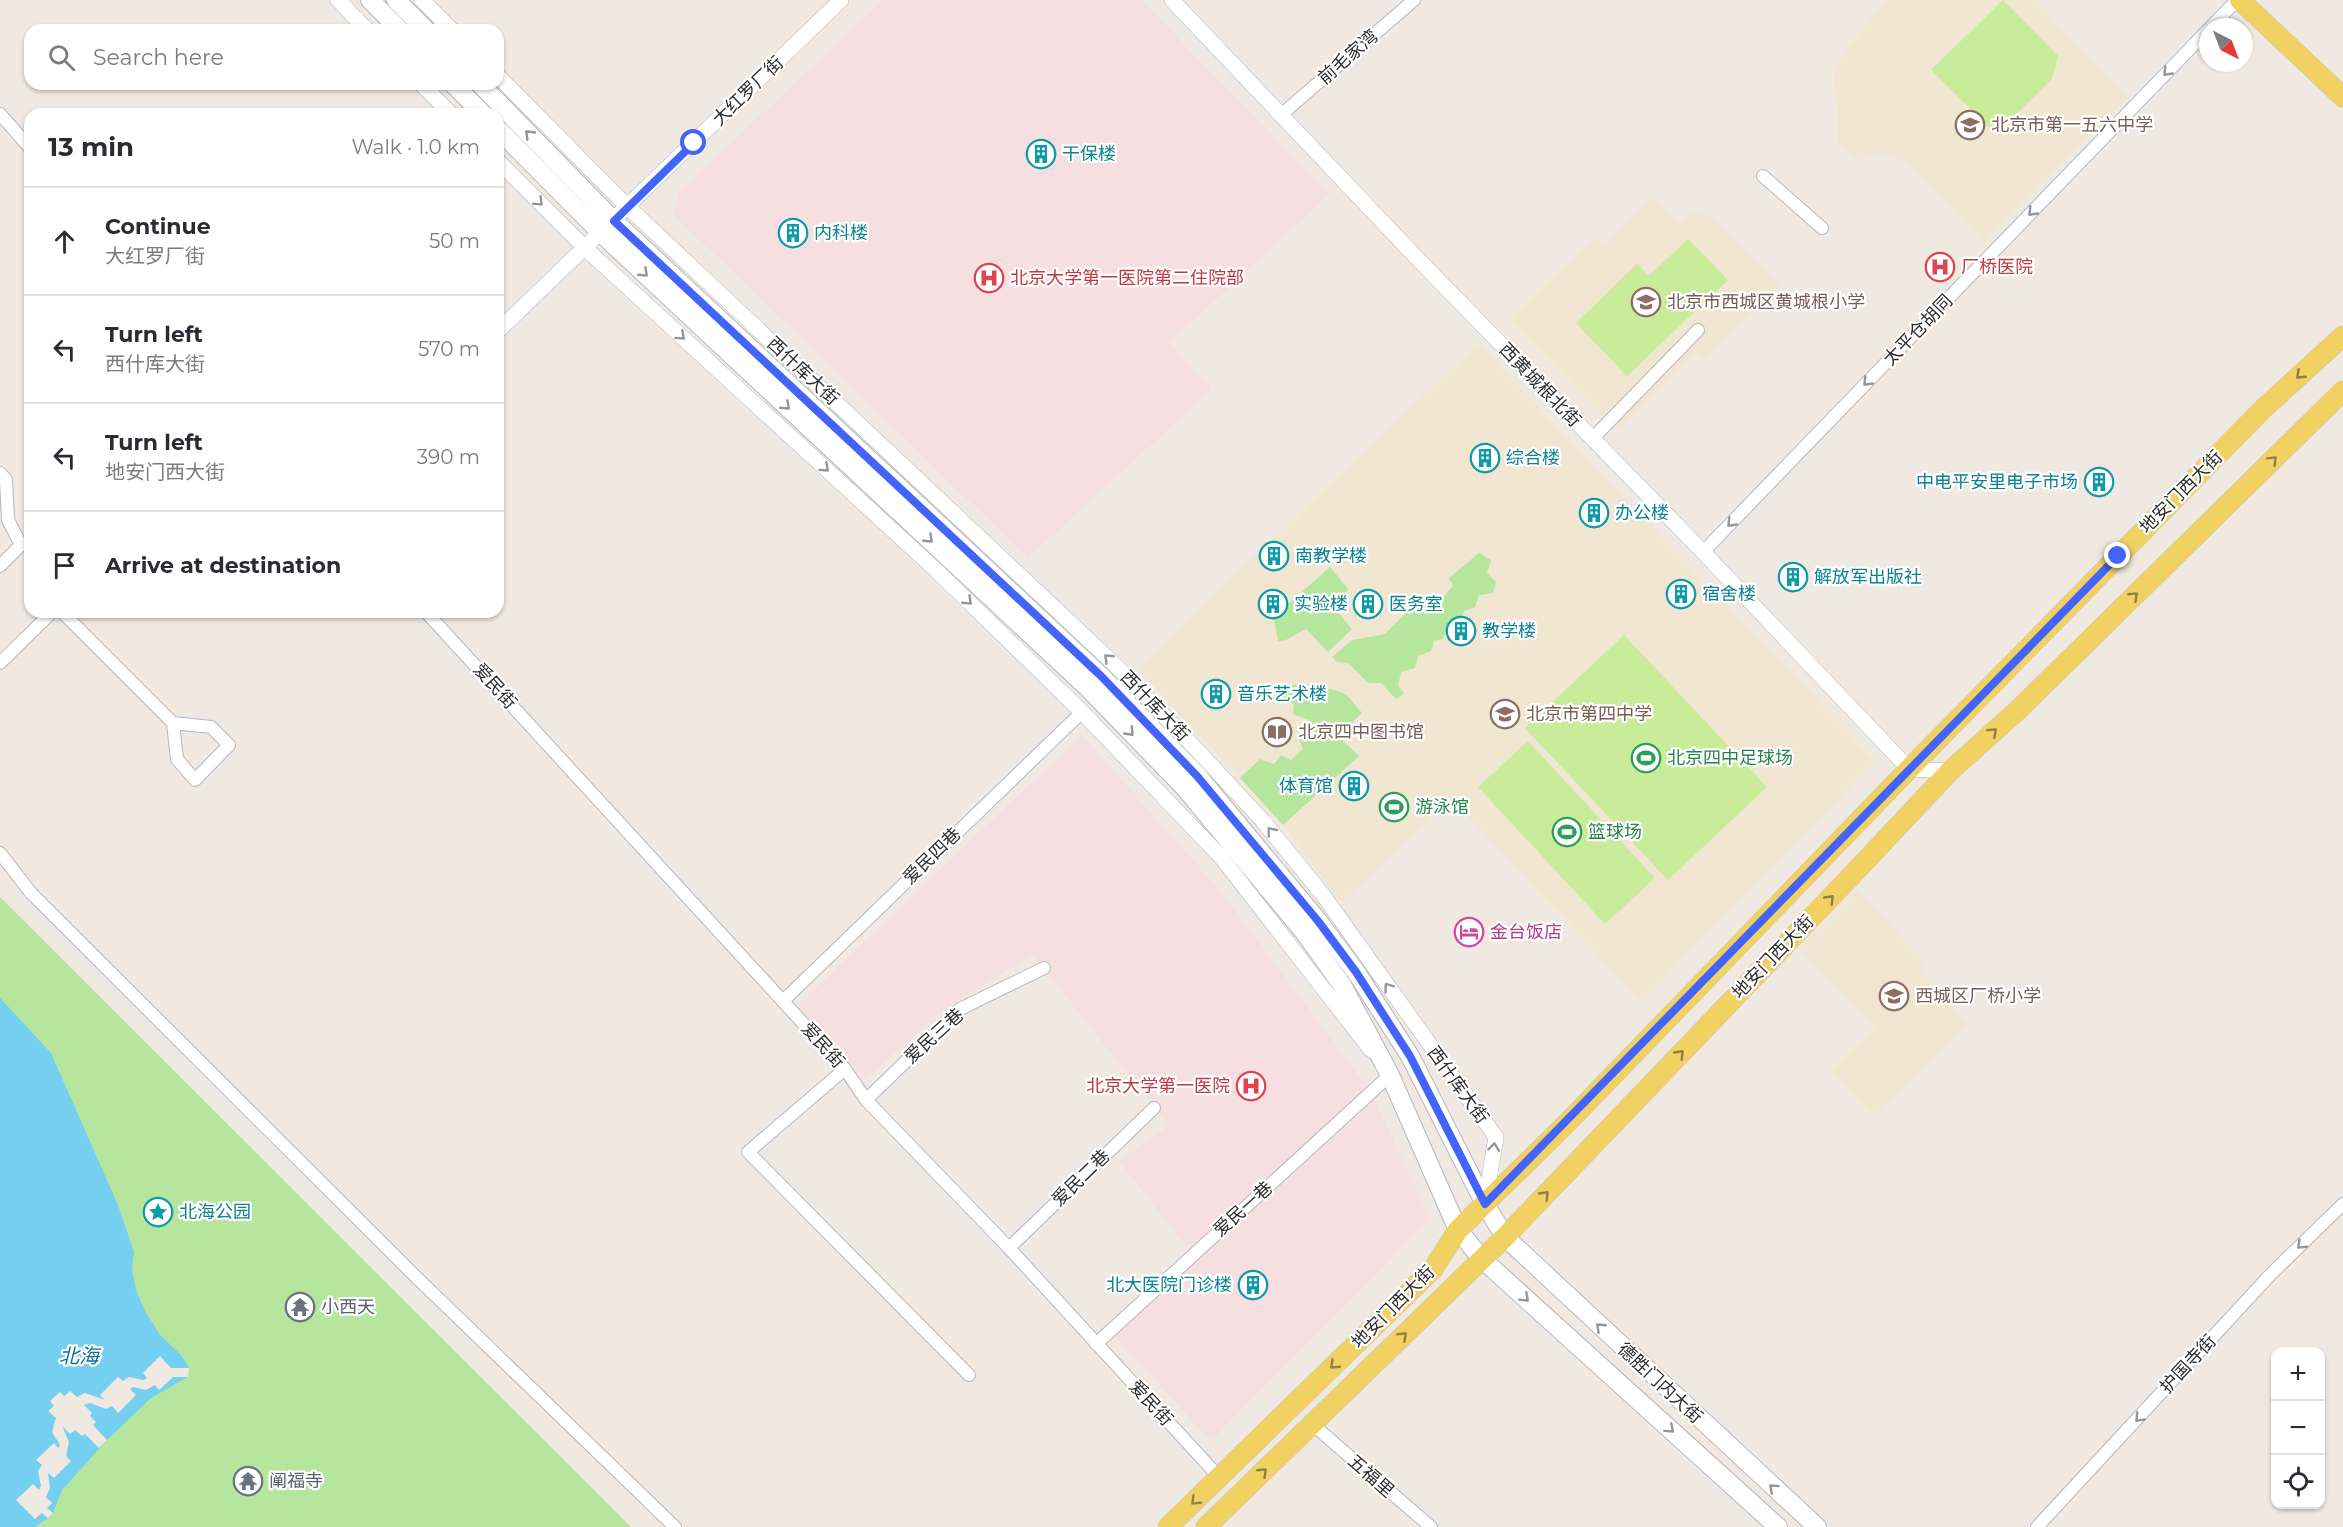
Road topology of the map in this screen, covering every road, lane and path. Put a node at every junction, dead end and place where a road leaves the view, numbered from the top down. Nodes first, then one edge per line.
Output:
1 (338, 0) edge
2 (370, 0) edge
3 (396, 0) edge
4 (422, 0) edge
5 (841, 0) edge
6 (1172, 0) edge
7 (1414, 0) edge
8 (2239, 0) edge
9 (2220, 18) edge
10 (362, 24) edge
11 (394, 24) edge
12 (420, 24) edge
13 (446, 24) edge
14 (2199, 38) edge
15 (504, 82) edge
16 (427, 90) edge
17 (454, 90) edge
18 (459, 90) edge
19 (485, 90) edge
20 (2343, 97) edge
21 (444, 108) edge
22 (449, 108) edge
23 (477, 108) edge
24 (501, 108) edge
25 (504, 111) edge
26 (0, 114) edge
27 (1282, 114) junction
28 (504, 134) edge
29 (24, 141) edge
30 (504, 167) edge
31 (1763, 176) dead end
32 (628, 207) junction
33 (608, 227) junction
34 (1822, 228) dead end
35 (585, 248) junction
36 (504, 325) edge
37 (1698, 330) dead end
38 (2343, 336) edge
39 (2343, 391) edge
40 (1593, 438) junction
41 (0, 473) edge
42 (1703, 552) junction
43 (0, 566) edge
44 (46, 618) edge
45 (68, 618) edge
46 (432, 618) edge
47 (0, 663) edge
48 (1082, 712) junction
49 (173, 723) junction
50 (1909, 769) junction
51 (1950, 771) junction
52 (0, 853) edge
53 (1044, 968) dead end
54 (783, 1001) junction
55 (845, 1069) junction
56 (1390, 1075) junction
57 (866, 1100) junction
58 (1154, 1108) dead end
59 (1485, 1204) junction
60 (2343, 1204) edge
61 (1458, 1230) junction
62 (1504, 1237) junction
63 (1009, 1248) junction
64 (1482, 1259) junction
65 (1096, 1344) junction
66 (969, 1375) dead end
67 (1312, 1424) junction
68 (1219, 1477) junction
69 (675, 1527) edge
70 (1168, 1527) edge
71 (1206, 1527) edge
72 (1431, 1527) edge
73 (1778, 1527) edge
74 (1817, 1527) edge
75 (2037, 1527) edge

1 - 10 street
2 - 11 main road
3 - 12 main road
4 - 13 street
5 - 32 street, 大红罗厂街
6 - 27 street, 西黄城根北街
7 - 27 street, 前毛家湾
8 - 9 street, 太平仓胡同
8 - 20 main road
14 -> 42 street, 太平仓胡同
15 - 32 street, 西什库大街
16 - 21 street
17 - 22 street
18 - 23 main road
24 -> 19 main road, 西什库大街
33 -> 25 main road, 西什库大街
26 - 29 street
27 - 40 street, 西黄城根北街
28 - 33 main road, 西什库大街
30 -> 35 street, 西什库大街
31 - 34 street
32 - 33 street, 大红罗厂街
59 -> 32 street, 西什库大街
33 - 35 street, 大红罗厂街
33 -> 56 main road, 西什库大街
33 - 59 main road, 西什库大街
35 - 36 street, 大红罗厂街
35 -> 48 street, 西什库大街
37 - 40 street
38 -> 50 main road, 地安门西大街
51 -> 39 main road, 地安门西大街
40 - 42 street, 西黄城根北街
41 - 43 street
42 - 50 street, 西黄城根北街
44 - 47 street
45 - 49 street
46 - 54 street, 爱民街
48 - 54 street, 爱民四巷
48 - 56 street, 西什库大街
49 - 49 street
50 - 51 street
50 - 59 main road, 地安门西大街
62 -> 51 main road, 地安门西大街
52 - 69 street
53 - 57 street, 爱民三巷
54 - 55 street, 爱民街
55 - 57 street, 爱民街
55 - 66 street
56 - 61 main road, 西什库大街
56 - 65 street, 爱民一巷
57 - 63 street, 爱民街
58 - 63 street, 爱民二巷
59 - 61 main road, 地安门西大街
59 - 62 main road, 德胜门内大街
60 -> 75 street, 护国寺街
61 - 64 main road, 德胜门内大街
61 -> 68 main road, 地安门西大街
62 - 64 main road, 地安门西大街
74 -> 62 main road, 德胜门内大街
63 - 65 street, 爱民街
67 -> 64 main road, 地安门西大街
64 -> 73 main road, 德胜门内大街
65 - 68 street, 爱民街
71 -> 67 main road, 地安门西大街
67 - 72 street, 五福里
68 -> 70 main road, 地安门西大街

